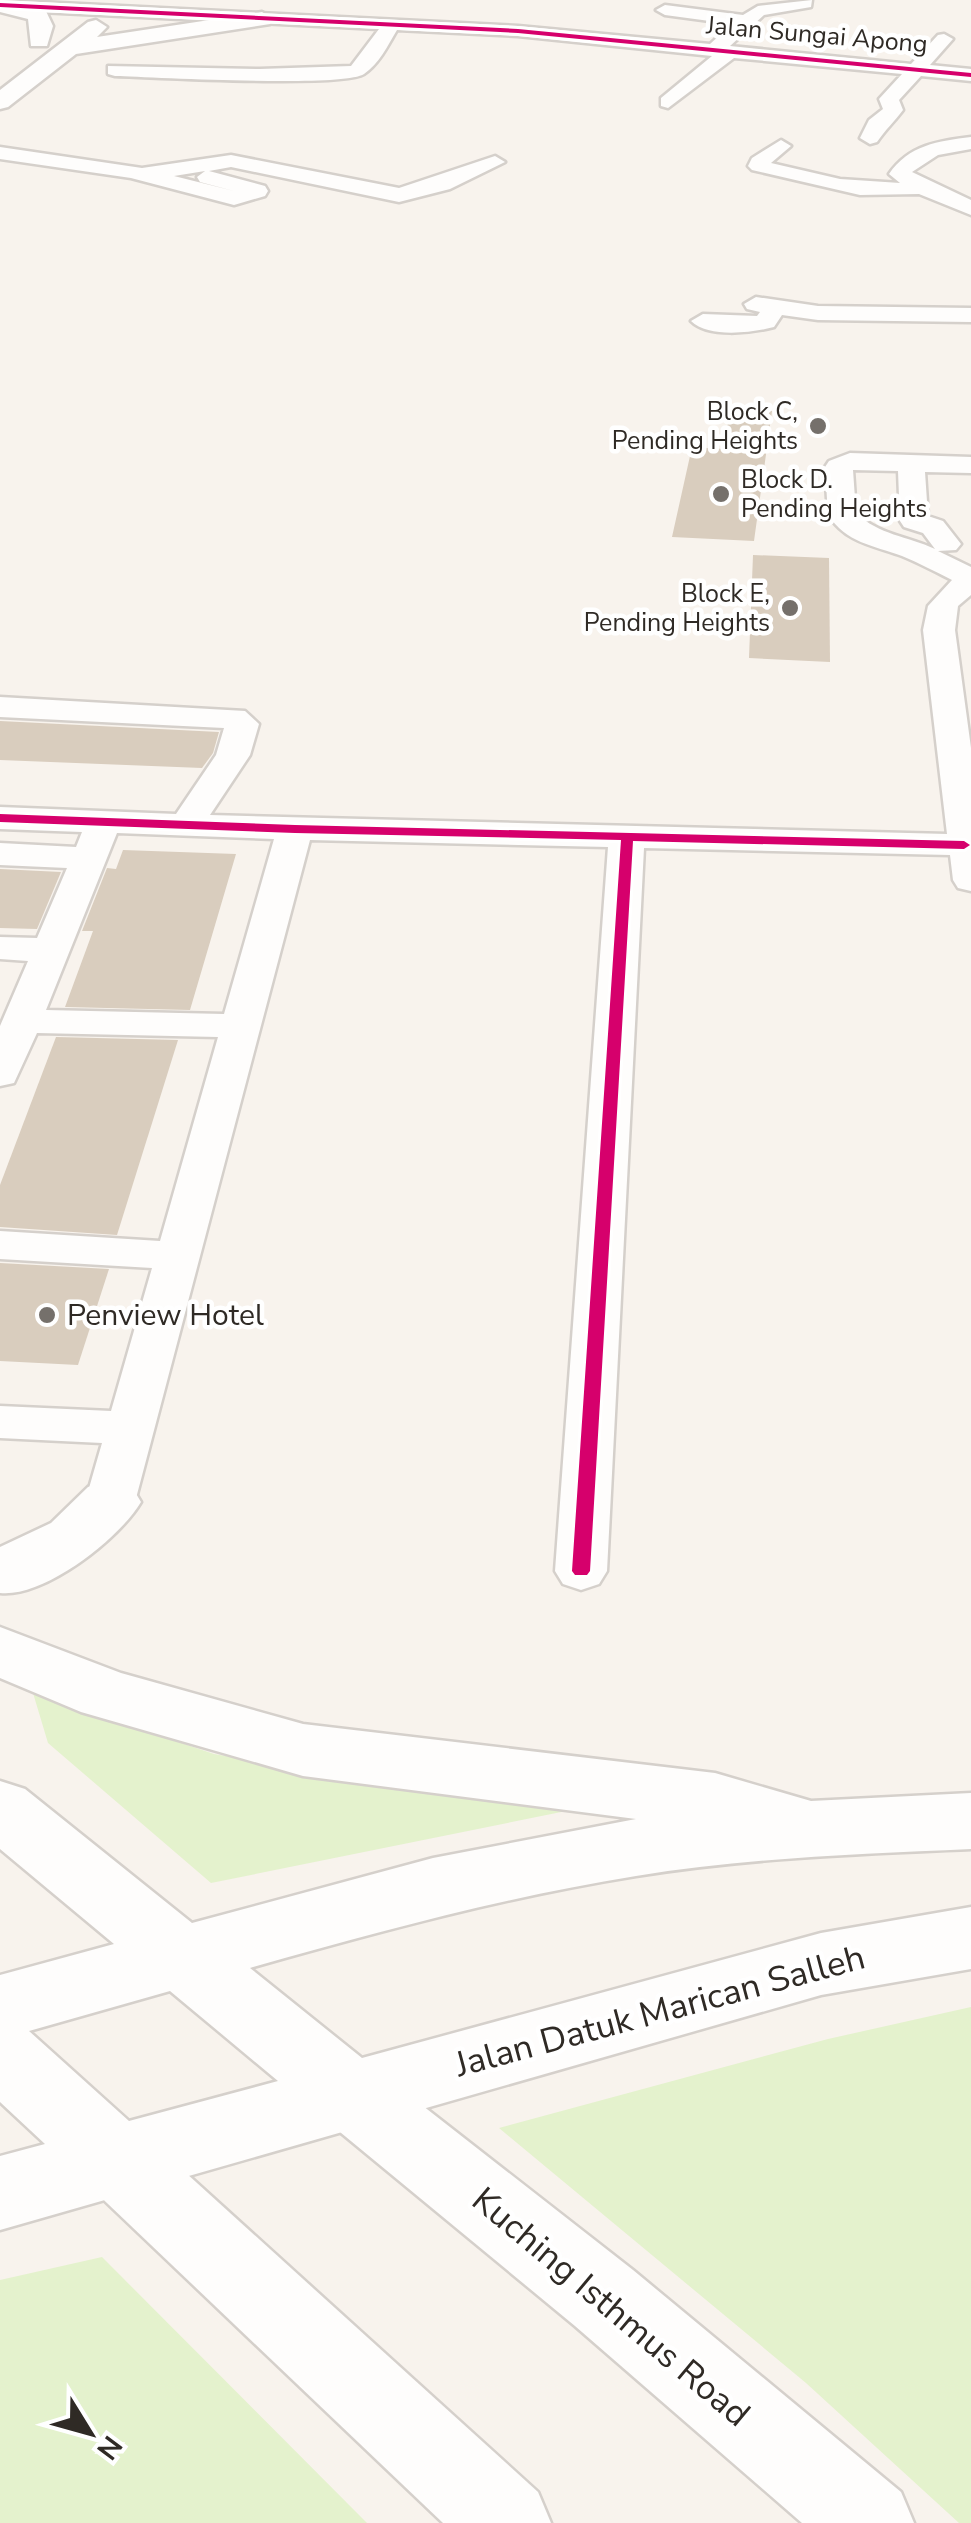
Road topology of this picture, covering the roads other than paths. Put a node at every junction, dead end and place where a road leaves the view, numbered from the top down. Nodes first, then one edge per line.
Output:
1 (38, 0) edge
2 (147, 0) edge
3 (413, 0) edge
4 (805, 3) dead end
5 (0, 5) edge
6 (88, 6) edge
7 (124, 6) edge
8 (665, 10) dead end
9 (186, 16) junction
10 (262, 18) junction
11 (746, 21) junction
12 (392, 24) junction
13 (414, 25) junction
14 (944, 39) dead end
15 (69, 48) junction
16 (721, 51) junction
17 (116, 70) dead end
18 (920, 70) junction
19 (971, 75) edge
20 (0, 102) edge
21 (668, 102) dead end
22 (870, 138) dead end
23 (971, 143) edge
24 (781, 146) dead end
25 (0, 152) edge
26 (494, 162) dead end
27 (173, 168) junction
28 (141, 174) junction
29 (921, 187) junction
30 (971, 208) edge
31 (966, 313) edge
32 (703, 321) dead end
33 (912, 462) junction
34 (971, 465) edge
35 (958, 540) edge
36 (915, 551) junction
37 (971, 580) edge
38 (958, 661) edge
39 (0, 707) edge
40 (0, 786) edge
41 (206, 795) junction
42 (0, 818) edge
43 (104, 822) junction
44 (186, 825) junction
45 (295, 830) junction
46 (627, 837) junction
47 (964, 845) junction
48 (0, 854) edge
49 (89, 858) junction
50 (971, 880) edge
51 (0, 948) edge
52 (51, 950) junction
53 (22, 1021) junction
54 (240, 1026) junction
55 (0, 1074) edge
56 (0, 1245) edge
57 (178, 1256) junction
58 (0, 1422) edge
59 (130, 1428) junction
60 (110, 1502) joint
61 (0, 1570) edge
62 (582, 1571) dead end
63 (0, 1651) edge
64 (0, 1809) edge
65 (971, 1821) edge
66 (824, 1828) junction
67 (971, 1938) edge
68 (183, 1957) junction
69 (0, 2007) edge
70 (0, 2053) edge
71 (350, 2094) junction
72 (115, 2160) junction
73 (0, 2193) edge
74 (507, 2523) edge
75 (870, 2523) edge

1 - 5 main road
2 - 9 main road
3 - 13 street
4 - 11 street
5 - 6 street, Jalan Sungai Apong
5 - 6 main road
6 - 7 street, Jalan Sungai Apong
7 - 9 street, Jalan Sungai Apong
7 - 15 main road
8 - 11 street
9 - 10 street, Jalan Sungai Apong
10 - 12 street, Jalan Sungai Apong
10 - 15 main road
11 - 16 street
12 - 13 street, Jalan Sungai Apong
12 - 17 street
13 - 16 street, Jalan Sungai Apong
14 - 18 street
15 - 20 main road
16 - 18 street, Jalan Sungai Apong
16 - 21 street
18 - 19 street, Jalan Sungai Apong
18 - 22 street
23 - 29 street
24 - 29 street
25 - 28 street
26 - 27 street
27 - 28 street
27 - 28 street
29 - 30 street
31 - 32 street
33 - 34 street
33 - 35 street
33 - 36 street
35 - 36 street
36 - 37 street
37 - 38 street
38 - 47 street
39 - 41 street
40 - 41 street
41 - 44 street
42 - 43 street
43 - 44 street
43 - 49 street
44 - 45 street
45 - 46 street
45 - 54 street
46 - 47 street
46 - 62 street
47 - 50 street
48 - 49 street
49 - 52 street
51 - 52 street
52 - 53 street
53 - 54 street
53 - 55 street
54 - 57 street
56 - 57 street
57 - 59 street
58 - 59 street
59 - 60 street
60 - 61 main road
63 - 66 main road
64 - 68 main road, Kuching Isthmus Road
65 - 66 main road
66 - 68 main road
67 - 71 main road, Jalan Datuk Marican Salleh
68 - 69 main road
68 - 71 main road, Kuching Isthmus Road
70 - 72 main road
71 - 72 main road, Jalan Datuk Marican Salleh
71 - 75 main road, Kuching Isthmus Road
72 - 73 main road, Jalan Datuk Marican Salleh
72 - 74 main road

